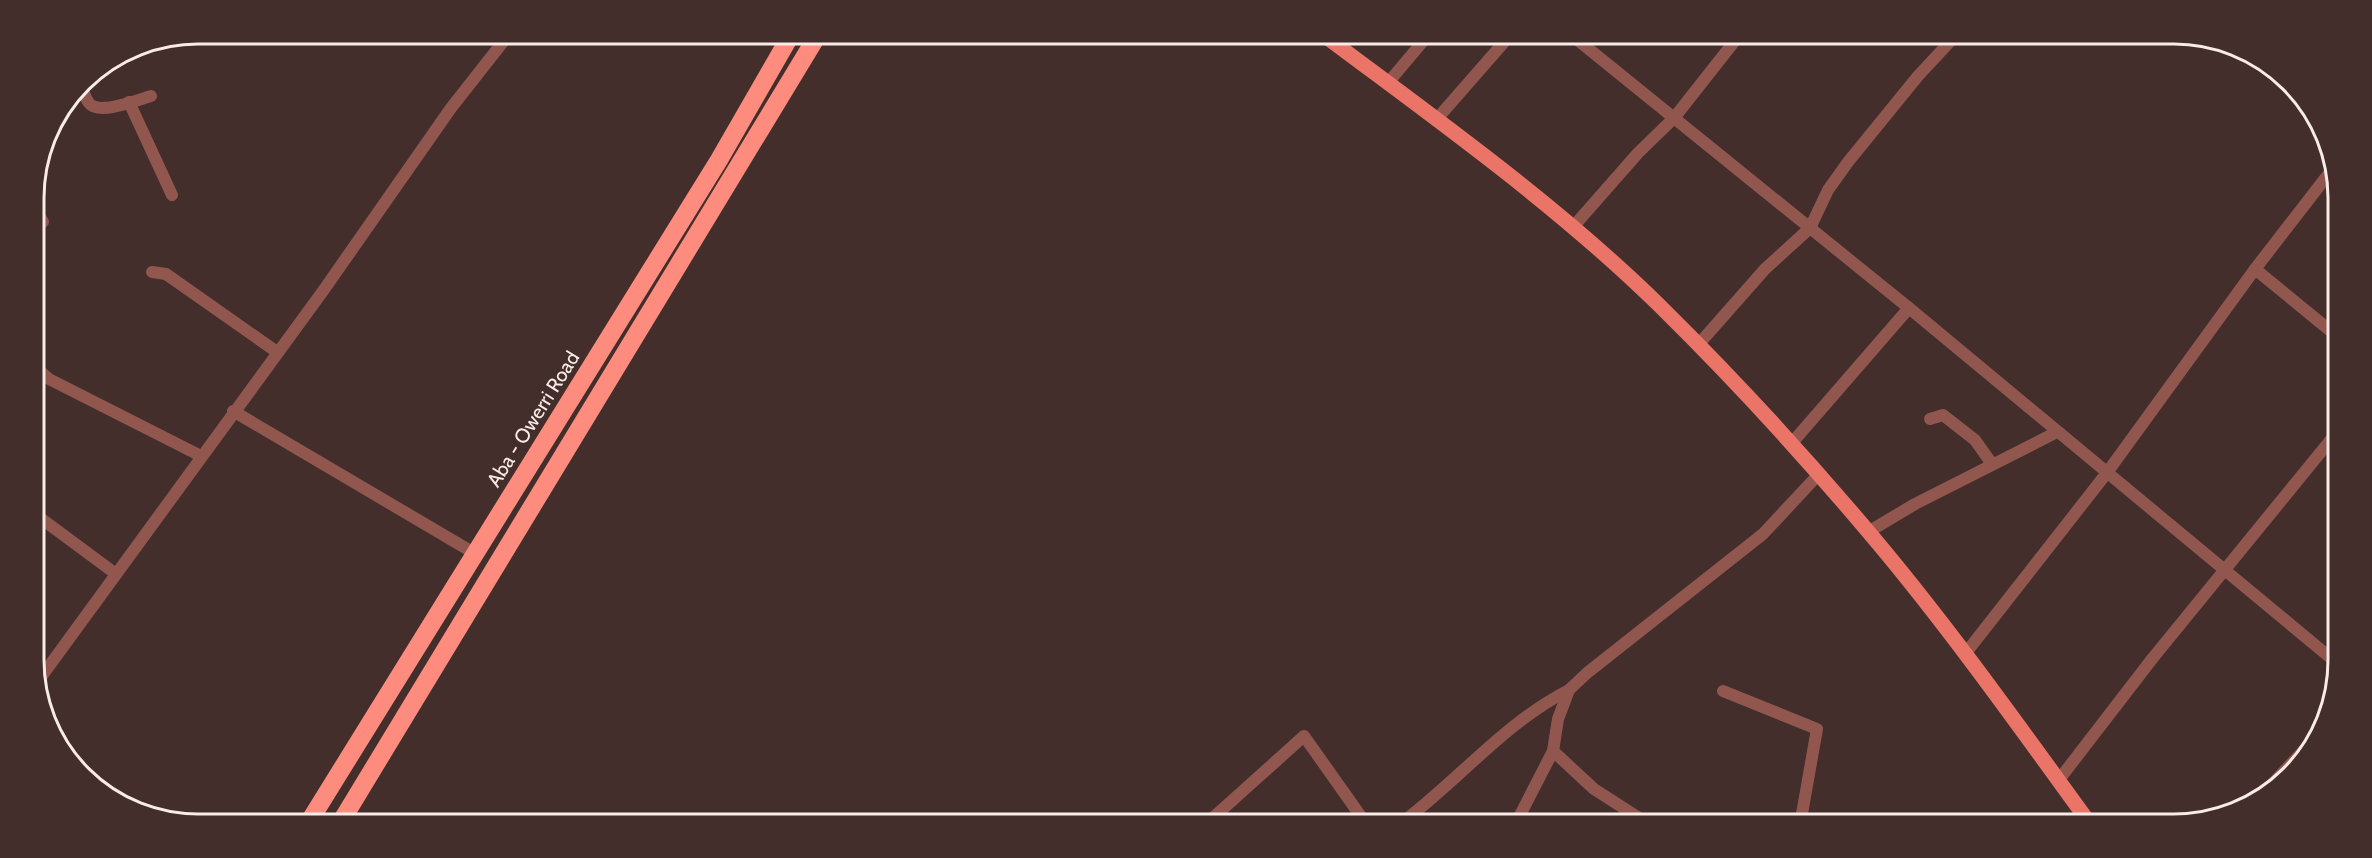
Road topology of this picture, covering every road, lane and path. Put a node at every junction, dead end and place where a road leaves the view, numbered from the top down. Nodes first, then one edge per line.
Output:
1 (502, 43) edge
2 (786, 43) edge
3 (813, 43) edge
4 (1338, 43) edge
5 (1422, 43) edge
6 (1503, 43) edge
7 (1581, 43) edge
8 (1733, 43) edge
9 (1949, 43) edge
10 (1387, 84) junction
11 (84, 94) edge
12 (150, 96) dead end
13 (129, 102) junction
14 (1674, 118) junction
15 (1436, 120) junction
16 (2327, 176) edge
17 (172, 195) dead end
18 (1573, 227) junction
19 (1810, 228) junction
20 (2255, 269) junction
21 (152, 272) dead end
22 (1909, 308) junction
23 (2328, 328) edge
24 (609, 339) junction
25 (1698, 345) junction
26 (624, 351) junction
27 (277, 352) junction
28 (44, 375) edge
29 (233, 411) junction
30 (1930, 419) dead end
31 (2057, 432) junction
32 (2328, 443) edge
33 (1791, 444) junction
34 (201, 456) junction
35 (1992, 464) junction
36 (2106, 474) junction
37 (1818, 475) junction
38 (44, 521) edge
39 (1868, 532) junction
40 (474, 554) junction
41 (2226, 569) junction
42 (116, 574) junction
43 (1965, 654) junction
44 (2328, 656) edge
45 (44, 673) edge
46 (1569, 690) junction
47 (1723, 691) dead end
48 (1553, 751) junction
49 (2058, 781) junction
50 (314, 814) edge
51 (346, 814) edge
52 (1217, 814) edge
53 (1359, 814) edge
54 (1412, 814) edge
55 (1521, 814) edge
56 (1633, 814) edge
57 (1802, 814) edge
58 (2082, 814) edge

1 - 27 street
2 - 24 highway, Aba - Owerri Road
3 - 26 highway
4 - 10 main road
5 - 10 street
6 - 15 street
7 - 14 street
8 - 14 street
9 - 19 street
10 - 15 main road
11 - 13 street
12 - 13 street
13 - 17 street
14 - 18 street
14 - 19 street
15 - 18 main road
16 - 20 street
18 - 25 main road
19 - 22 street
19 - 25 street
20 - 23 street
20 - 36 street
21 - 27 street
22 - 31 street
22 - 33 street
24 - 26 highway
24 - 40 highway, Aba - Owerri Road
25 - 33 main road
26 - 51 highway
27 - 29 street
28 - 34 street
29 - 34 street
29 - 40 street
30 - 35 street
31 - 35 street
31 - 36 street
32 - 41 street
33 - 37 main road
34 - 42 street
35 - 39 street
36 - 41 street
36 - 43 street
37 - 39 main road
37 - 46 street
38 - 42 street
39 - 43 main road
40 - 50 highway, Aba - Owerri Road
41 - 44 street
41 - 49 street
42 - 45 street
43 - 49 main road
46 - 48 street
46 - 54 street
47 - 57 street
48 - 55 street
48 - 56 street
49 - 58 main road
52 - 53 street

